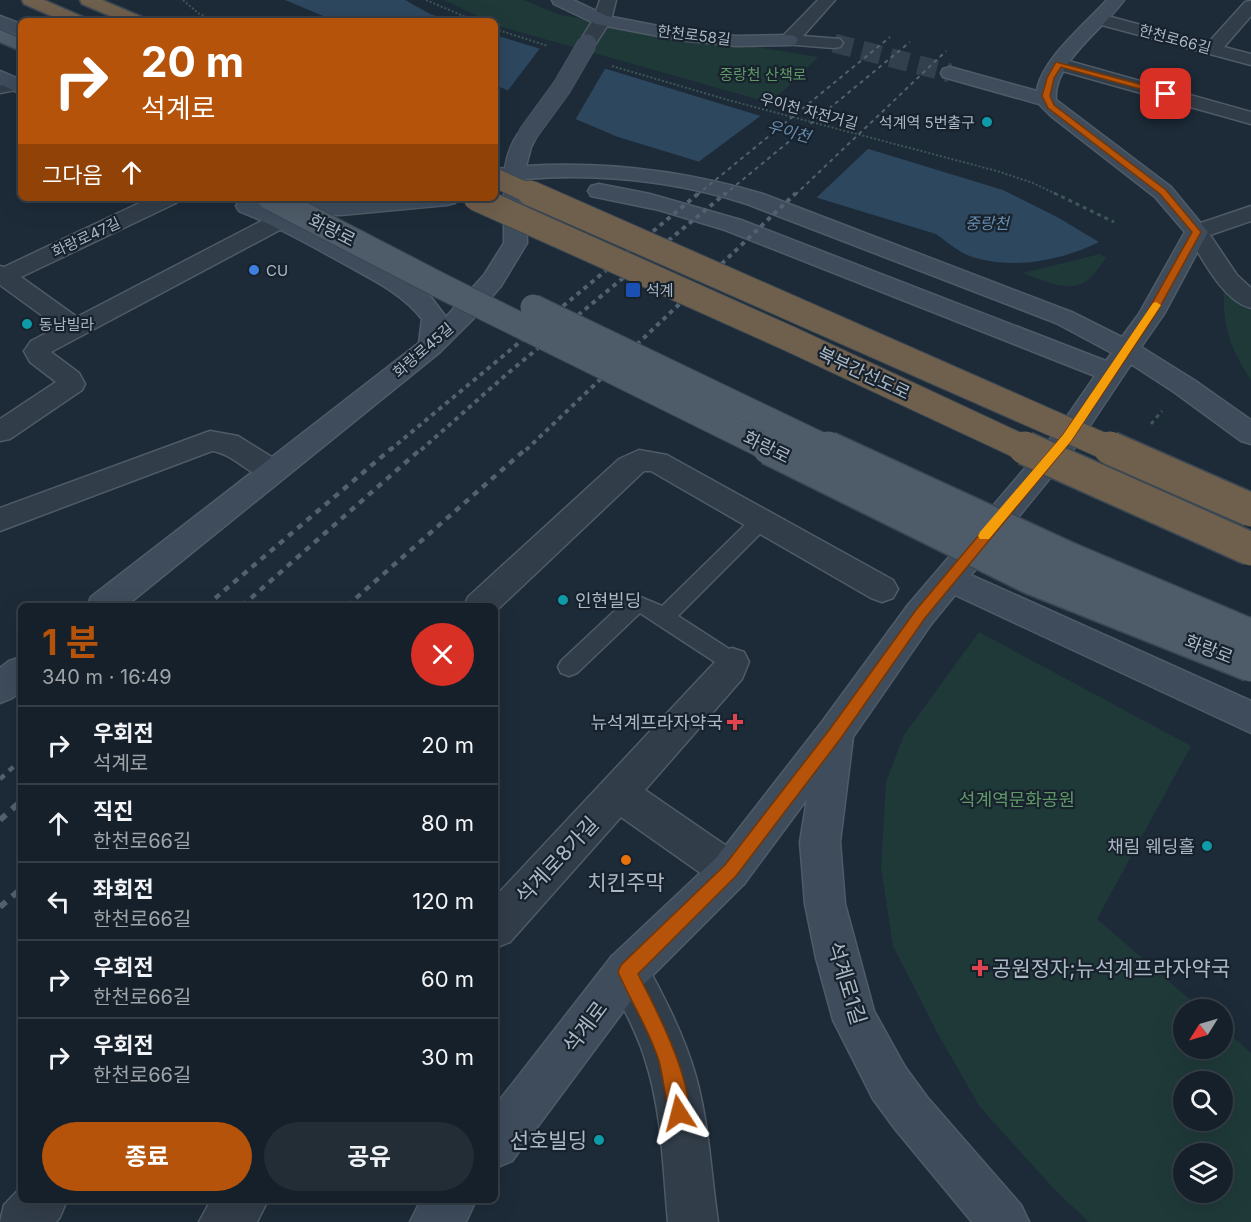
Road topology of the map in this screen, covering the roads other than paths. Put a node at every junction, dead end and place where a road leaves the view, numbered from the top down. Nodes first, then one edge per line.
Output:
1 (30, 0) edge
2 (88, 0) edge
3 (560, 0) edge
4 (608, 0) edge
5 (827, 0) edge
6 (1116, 0) edge
7 (1251, 6) edge
8 (70, 18) edge
9 (129, 18) edge
10 (1100, 19) junction
11 (602, 20) junction
12 (0, 21) edge
13 (18, 30) edge
14 (0, 35) edge
15 (789, 40) junction
16 (834, 43) tunnel mouth
17 (18, 44) edge
18 (1212, 49) junction
19 (0, 55) edge
20 (1251, 60) edge
21 (18, 64) edge
22 (1058, 64) junction
23 (950, 73) tunnel mouth
24 (1046, 100) junction
25 (1251, 118) edge
26 (502, 183) edge
27 (161, 201) edge
28 (327, 201) edge
29 (415, 201) edge
30 (483, 201) edge
31 (257, 206) edge
32 (1251, 213) edge
33 (1197, 232) junction
34 (1251, 232) edge
35 (1213, 255) junction
36 (1251, 269) edge
37 (1, 275) edge
38 (1251, 302) edge
39 (75, 328) junction
40 (431, 346) junction
41 (1119, 361) junction
42 (0, 432) edge
43 (1251, 434) edge
44 (273, 471) junction
45 (1251, 510) edge
46 (0, 520) edge
47 (761, 521) junction
48 (1251, 549) edge
49 (948, 578) junction
50 (882, 589) dead end
51 (107, 603) edge
52 (483, 603) edge
53 (664, 617) junction
54 (1251, 636) edge
55 (732, 662) joint
56 (1251, 665) edge
57 (569, 667) dead end
58 (18, 673) edge
59 (0, 688) edge
60 (1251, 718) edge
61 (835, 734) junction
62 (618, 794) junction
63 (730, 871) junction
64 (498, 924) edge
65 (627, 972) junction
66 (498, 1140) edge
67 (40, 1203) edge
68 (241, 1203) edge
69 (450, 1203) edge
70 (21, 1222) edge
71 (224, 1222) edge
72 (435, 1222) edge
73 (693, 1222) edge
74 (1004, 1222) edge

1 - 8 highway
2 - 9 highway
3 - 11 street, 한천로58길
4 - 11 street
5 - 15 street
6 - 10 street
7 - 18 street
10 - 18 street, 한천로66길
10 - 22 street
11 - 15 street, 한천로58길
11 - 26 street, 화랑로45길, bridge
12 - 13 street
14 - 17 main road
15 - 16 street, 한천로58길
18 - 20 street, 한천로66길
19 - 21 main road
22 - 24 street
22 - 25 street
23 - 24 street
24 - 33 street
26 - 40 street, 화랑로45길
26 - 41 street
26 - 41 street
26 - 45 highway, 북부간선도로, bridge
27 - 37 street, 화랑로47길
28 - 54 main road, 화랑로, bridge
29 - 31 street, 화랑로
30 - 48 highway, 북부간선도로, bridge
31 - 39 street, 화랑로
31 - 40 street
31 - 56 main road, 화랑로, bridge
32 - 33 street
33 - 34 street
33 - 35 street
33 - 41 street
35 - 36 street
35 - 38 street
37 - 39 street, 화랑로47길
39 - 42 street, 화랑로
40 - 44 street, 화랑로45길
41 - 43 street
41 - 49 street
44 - 46 street
44 - 51 street, 화랑로45길
47 - 50 street
47 - 52 street
47 - 53 lane
49 - 60 street
49 - 61 street, 석계로
53 - 55 lane
53 - 57 lane
55 - 62 street, 석계로8가길
58 - 59 street
61 - 63 street, 석계로
61 - 74 street, 석계로1길
62 - 63 street
62 - 64 street, 석계로8가길
63 - 65 street, 석계로
65 - 66 street, 석계로
65 - 73 street
67 - 70 street
68 - 71 street
69 - 72 street

